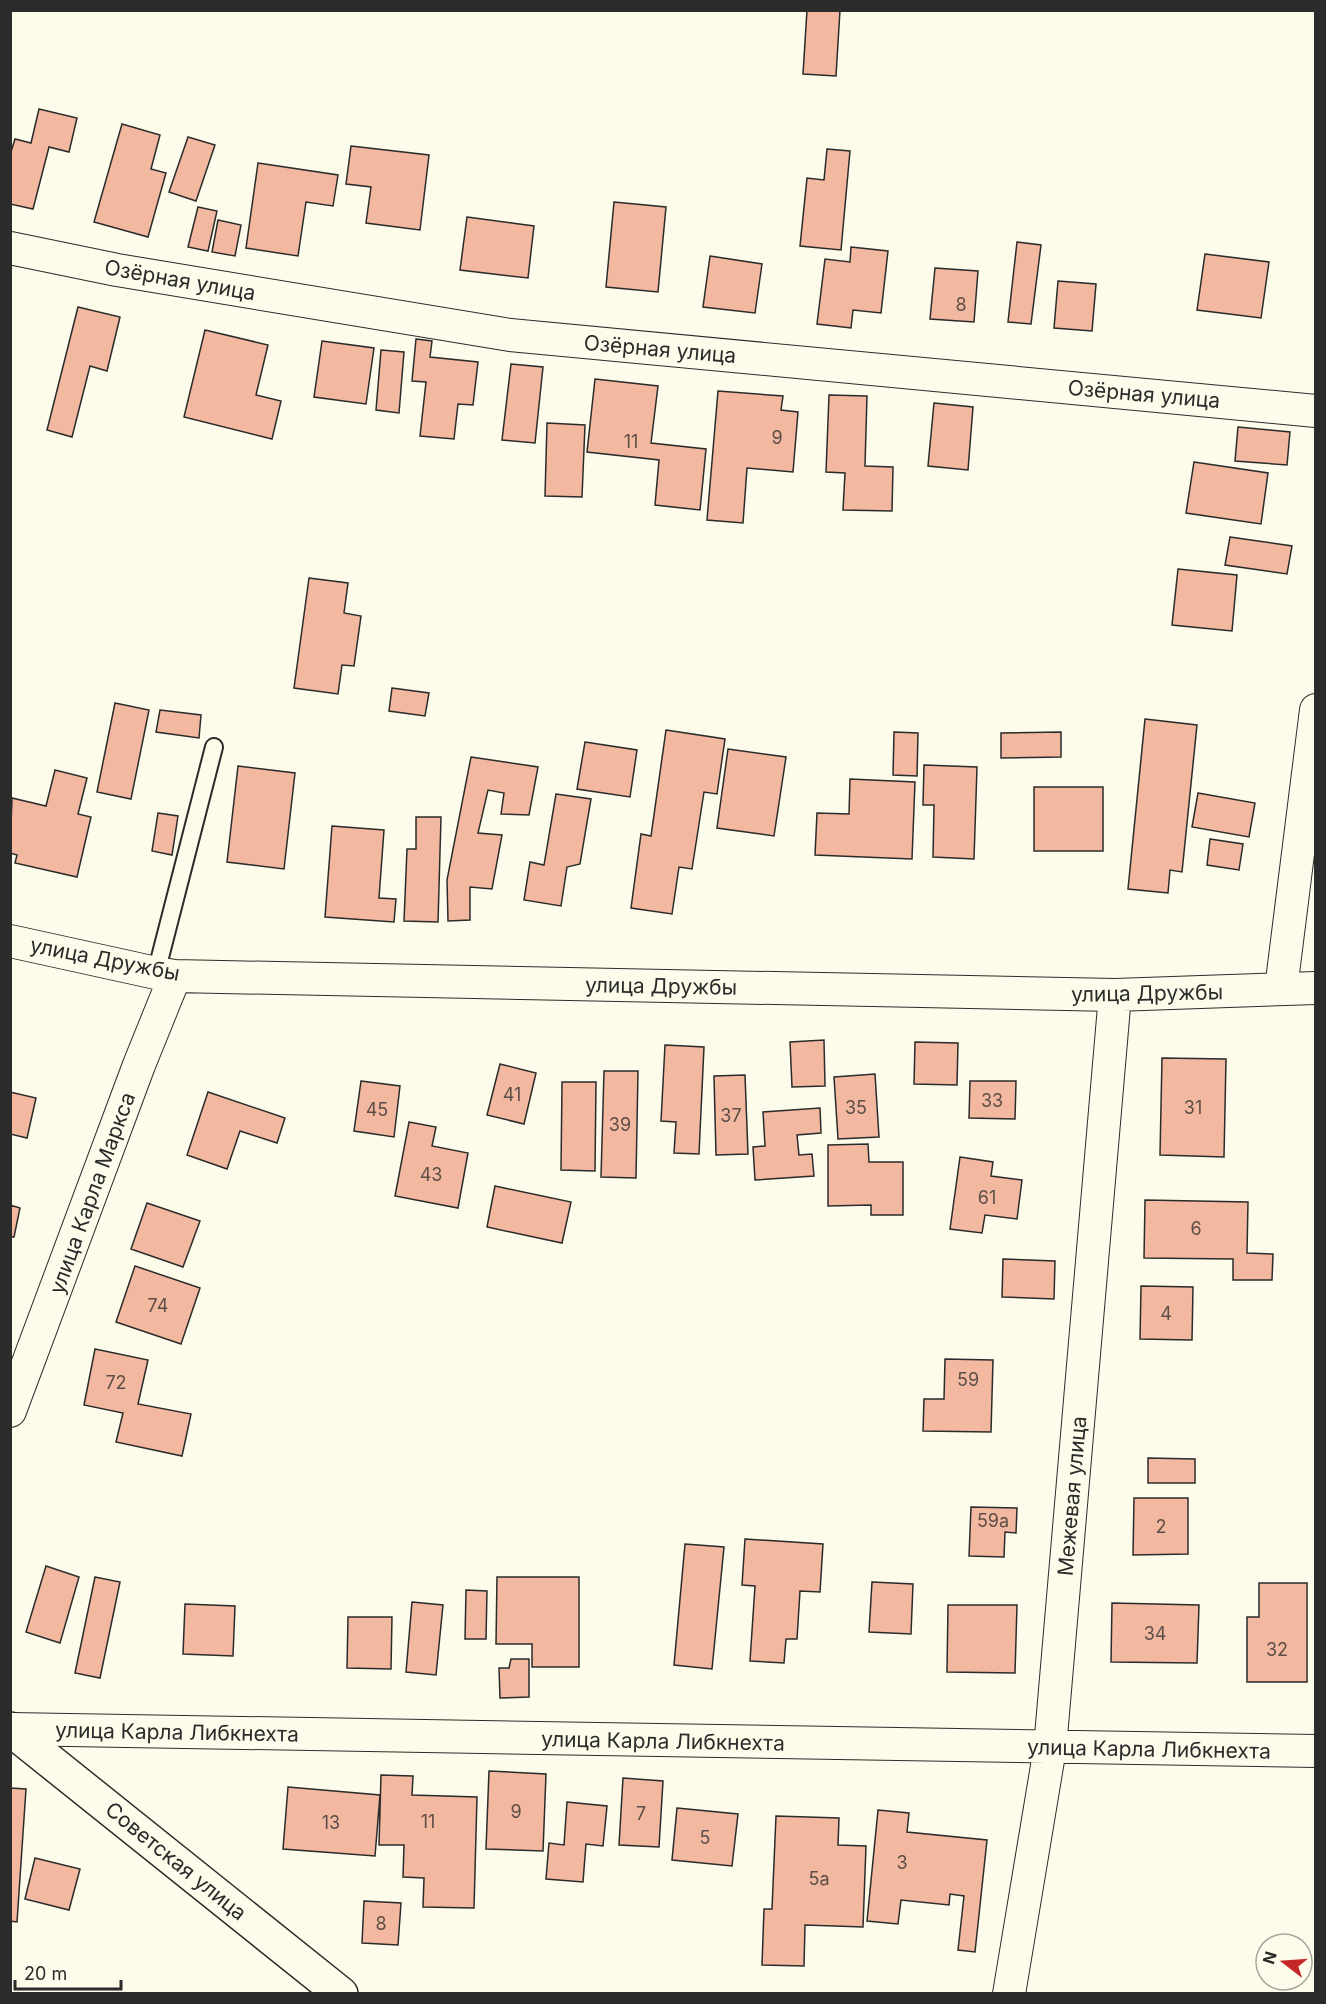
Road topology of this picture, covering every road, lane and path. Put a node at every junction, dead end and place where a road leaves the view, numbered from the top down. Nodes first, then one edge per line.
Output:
1 (10, 248) edge
2 (1316, 411) edge
3 (1316, 710) edge
4 (214, 747) dead end
5 (10, 940) edge
6 (166, 974) junction
7 (1316, 988) edge
8 (1281, 989) junction
9 (1115, 995) junction
10 (10, 1411) edge
11 (11, 1729) edge
12 (1050, 1748) junction
13 (1316, 1751) edge
14 (341, 1994) edge
15 (1009, 1994) edge

1 - 2 street, Озёрная улица
3 - 8 street
4 - 6 lane
5 - 6 street, улица Дружбы
6 - 9 street, улица Дружбы
6 - 10 street, улица Карла Маркса
7 - 8 street, улица Дружбы
8 - 9 street, улица Дружбы
9 - 12 street, Межевая улица
11 - 12 street, улица Карла Либкнехта
11 - 14 street, Советская улица
12 - 13 street, улица Карла Либкнехта
12 - 15 street, Межевая улица

